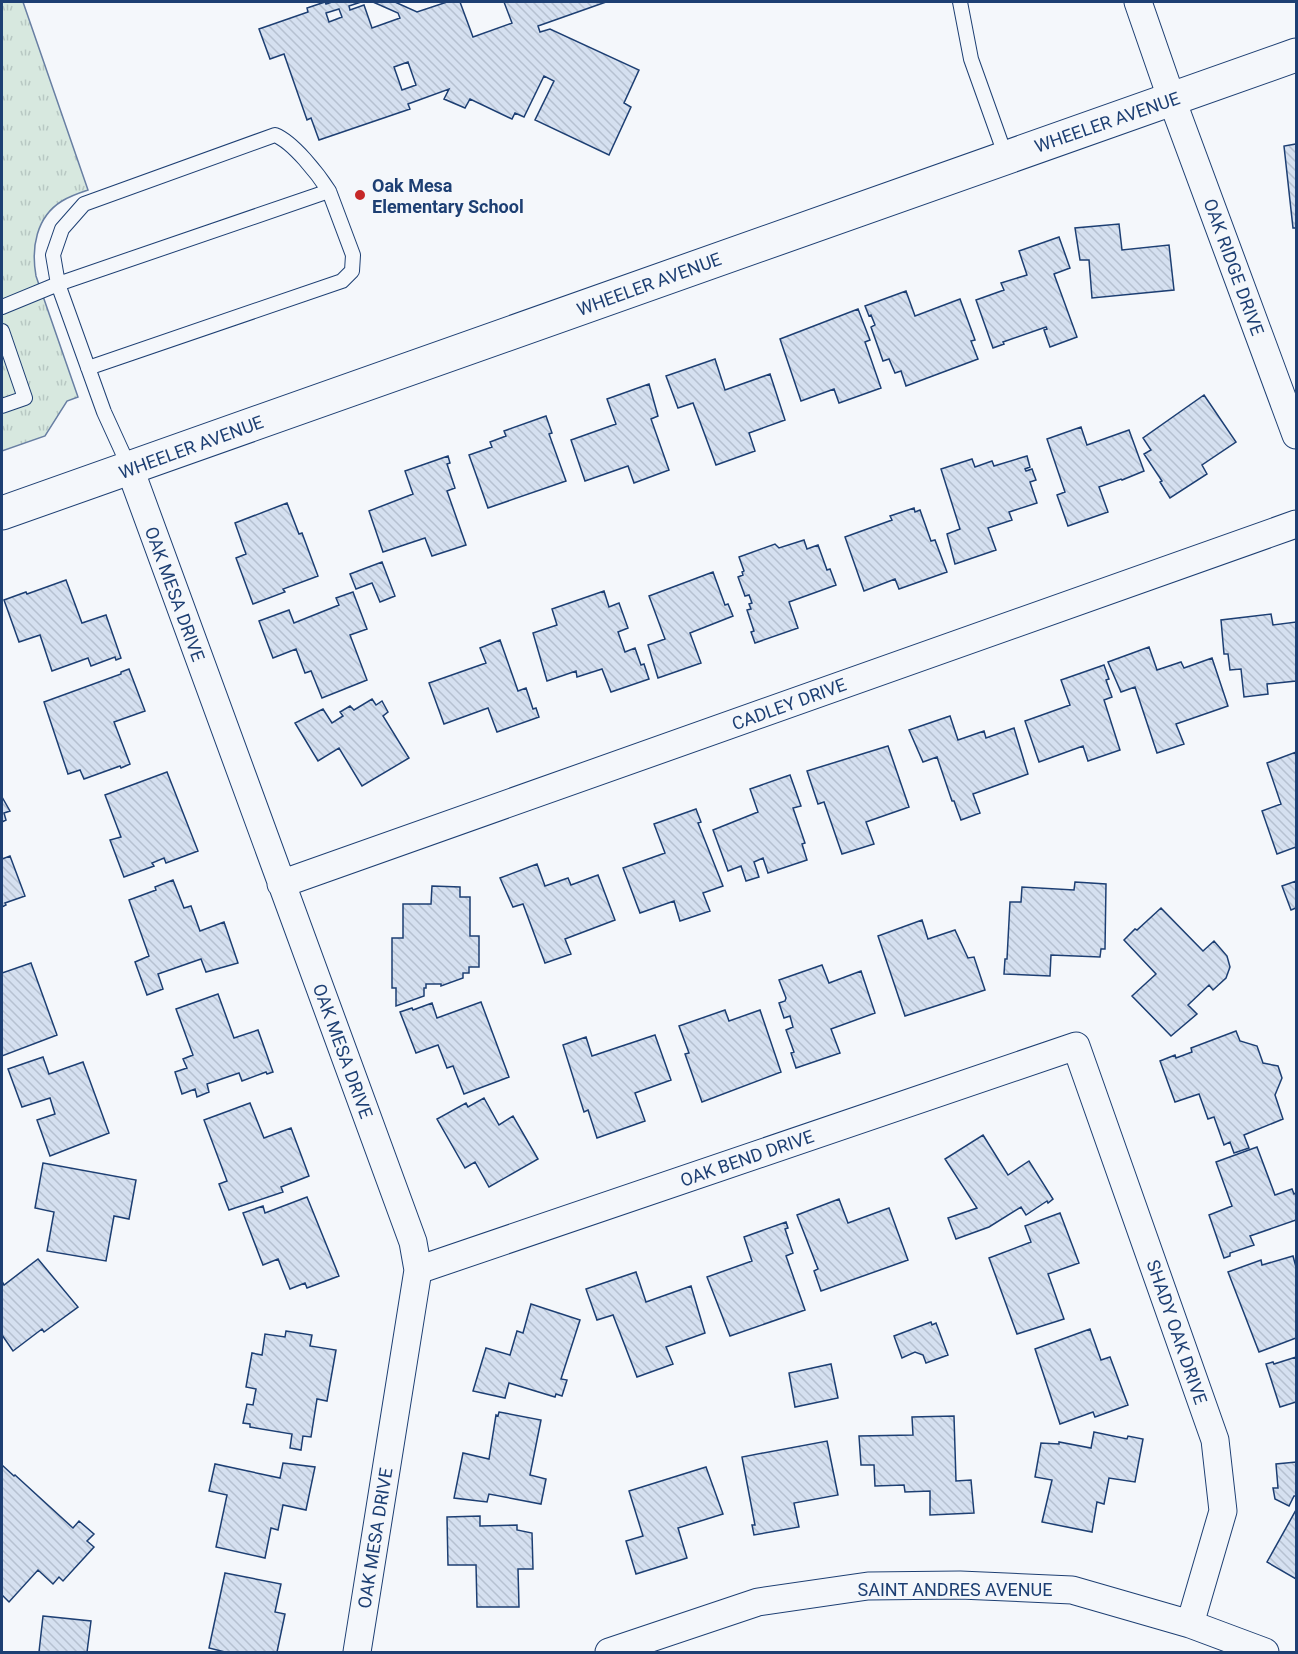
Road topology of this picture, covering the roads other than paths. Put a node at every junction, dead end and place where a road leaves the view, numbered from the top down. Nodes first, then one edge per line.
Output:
1 (960, 2) edge
2 (1138, 2) edge
3 (1296, 56) edge
4 (1172, 99) junction
5 (1006, 157) junction
6 (329, 191) junction
7 (58, 284) junction
8 (2, 306) edge
9 (2, 331) edge
10 (88, 368) junction
11 (2, 406) edge
12 (1296, 435) edge
13 (130, 469) junction
14 (2, 513) edge
15 (1296, 524) edge
16 (281, 884) junction
17 (1076, 1046) joint
18 (418, 1270) junction
19 (1190, 1624) junction
20 (357, 1653) edge
21 (609, 1653) edge
22 (1265, 1653) edge

1 - 5 lane
2 - 4 street, OAK RIDGE DRIVE
3 - 4 main road, WHEELER AVENUE
4 - 5 main road, WHEELER AVENUE
4 - 12 street, OAK RIDGE DRIVE
5 - 13 main road, WHEELER AVENUE
6 - 7 lane
6 - 7 lane
6 - 10 lane
7 - 8 lane
7 - 10 lane
9 - 11 lane
10 - 13 lane
13 - 14 main road, WHEELER AVENUE
13 - 16 street, OAK MESA DRIVE
15 - 16 street, CADLEY DRIVE
16 - 18 street, OAK MESA DRIVE
17 - 18 street, OAK BEND DRIVE
17 - 19 street, SHADY OAK DRIVE
18 - 20 street, OAK MESA DRIVE
19 - 21 street, SAINT ANDRES AVENUE
19 - 22 street, SAINT ANDRES AVENUE

